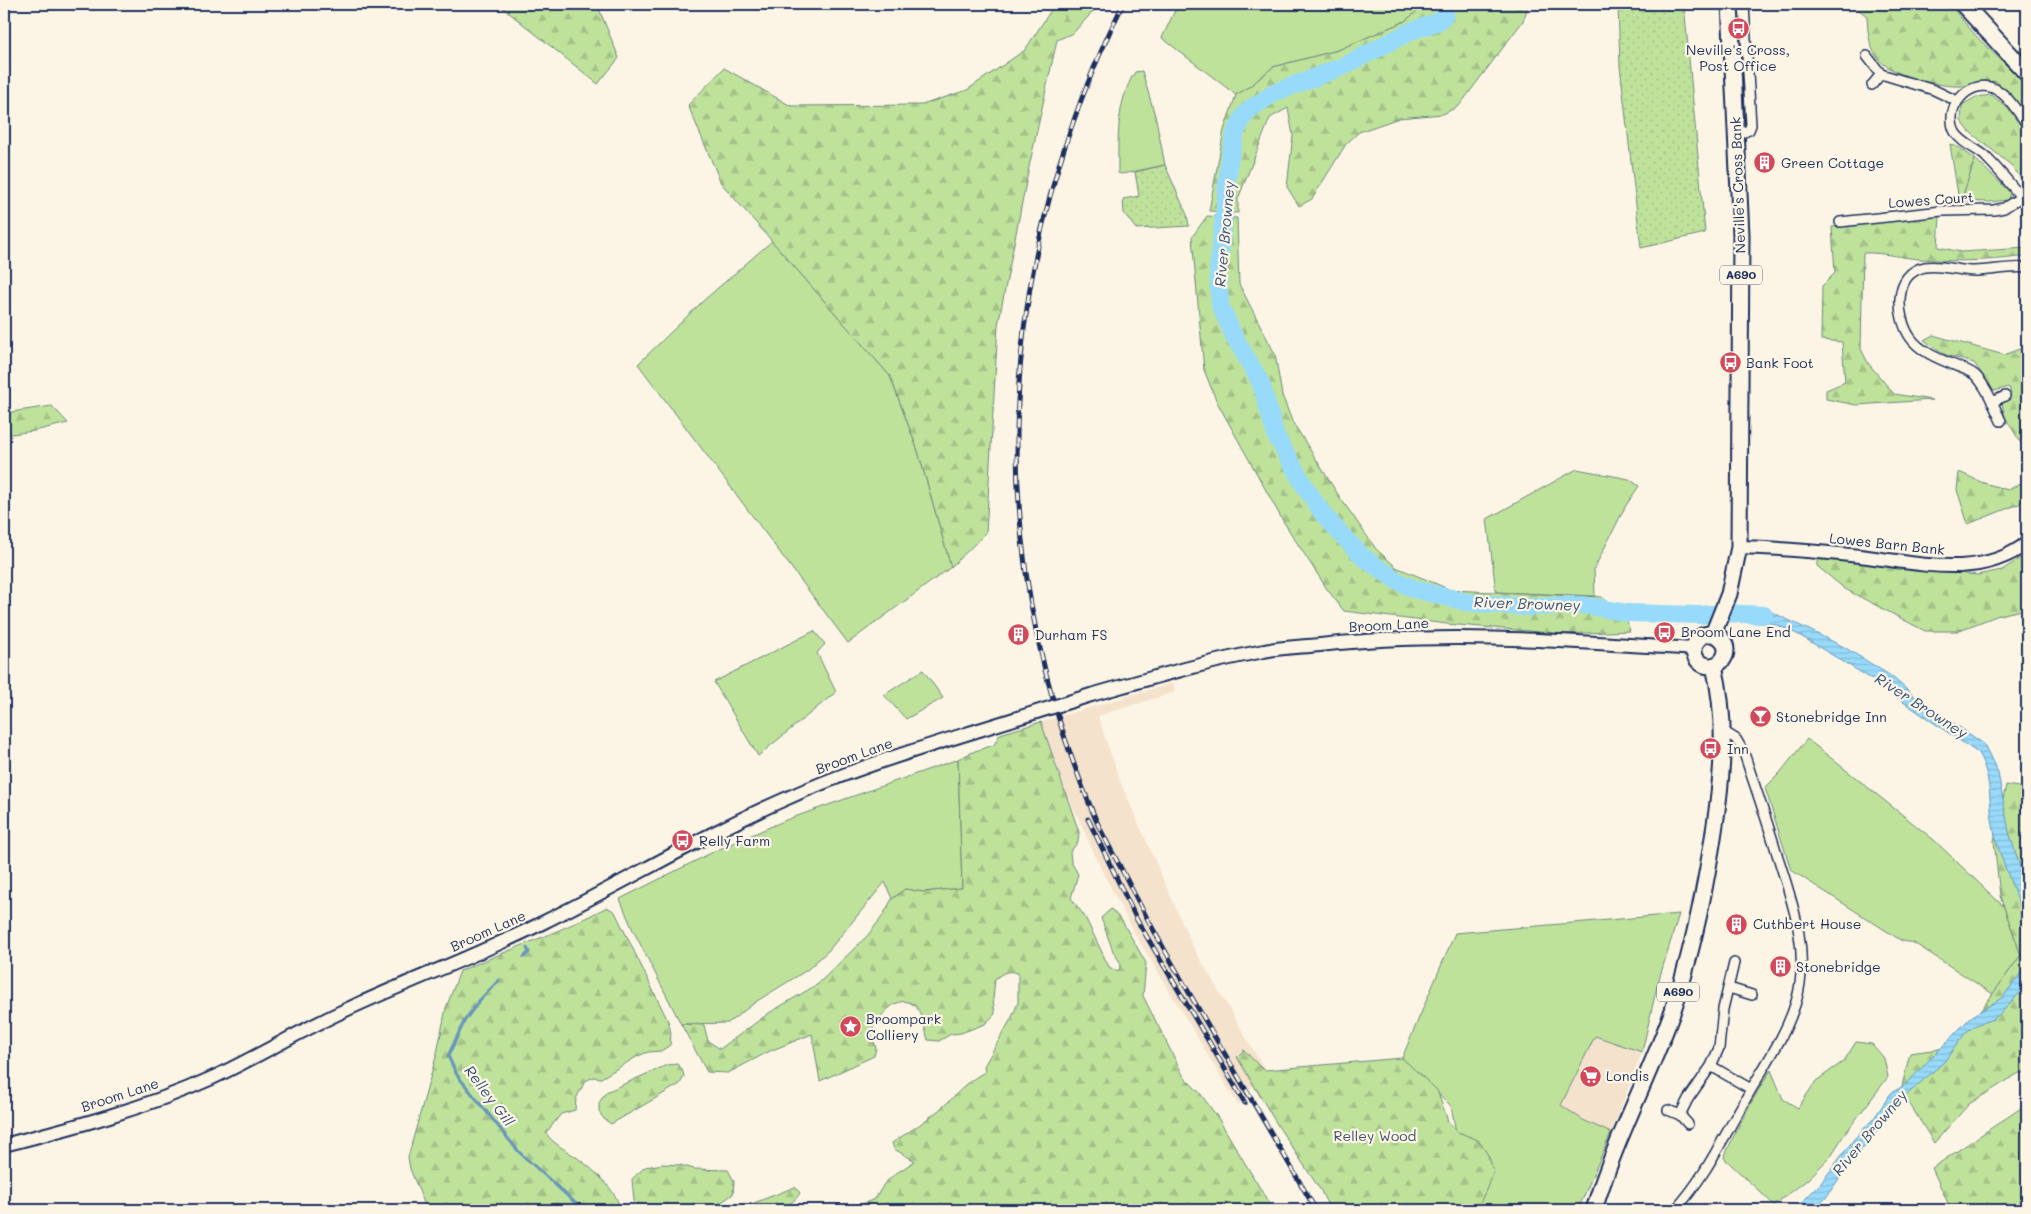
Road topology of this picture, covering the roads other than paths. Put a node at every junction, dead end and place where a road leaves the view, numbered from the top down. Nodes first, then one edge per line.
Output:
1 (1730, 4) edge
2 (1744, 4) edge
3 (1971, 6) edge
4 (1867, 56) dead end
5 (2027, 73) edge
6 (1881, 74) junction
7 (1872, 85) dead end
8 (1957, 101) junction
9 (2027, 124) edge
10 (1737, 135) junction
11 (2021, 197) junction
12 (2027, 205) edge
13 (1840, 222) dead end
14 (2027, 268) edge
15 (2005, 396) dead end
16 (1992, 402) junction
17 (2001, 421) dead end
18 (2027, 543) edge
19 (1739, 547) junction
20 (1713, 634) junction
21 (1694, 649) junction
22 (1714, 666) junction
23 (1723, 731) junction
24 (1734, 963) dead end
25 (1729, 988) junction
26 (1752, 995) dead end
27 (1711, 1066) junction
28 (1751, 1089) junction
29 (1668, 1110) dead end
30 (1680, 1116) junction
31 (1688, 1124) dead end
32 (4, 1145) edge
33 (1594, 1210) edge
34 (1675, 1210) edge

1 - 10 main road, Neville's Cross Bank / A690
2 - 10 street
3 - 5 highway
4 - 6 street
6 - 7 street
6 - 8 street
8 - 9 street
8 - 11 street
10 - 19 main road, Neville's Cross Bank / A690
11 - 12 street
11 - 13 street, Lowes Court
14 - 16 street
15 - 16 street
16 - 17 street
18 - 19 main road, Lowes Barn Bank
19 - 20 main road, A690
20 - 21 main road
20 - 22 main road
21 - 22 main road
21 - 32 main road, Broom Lane, bridge
22 - 23 main road, A690
23 - 28 street
23 - 33 main road, A690
24 - 25 street
25 - 26 street
25 - 27 street
27 - 28 street
27 - 30 street
28 - 34 street
29 - 30 street
30 - 31 street

